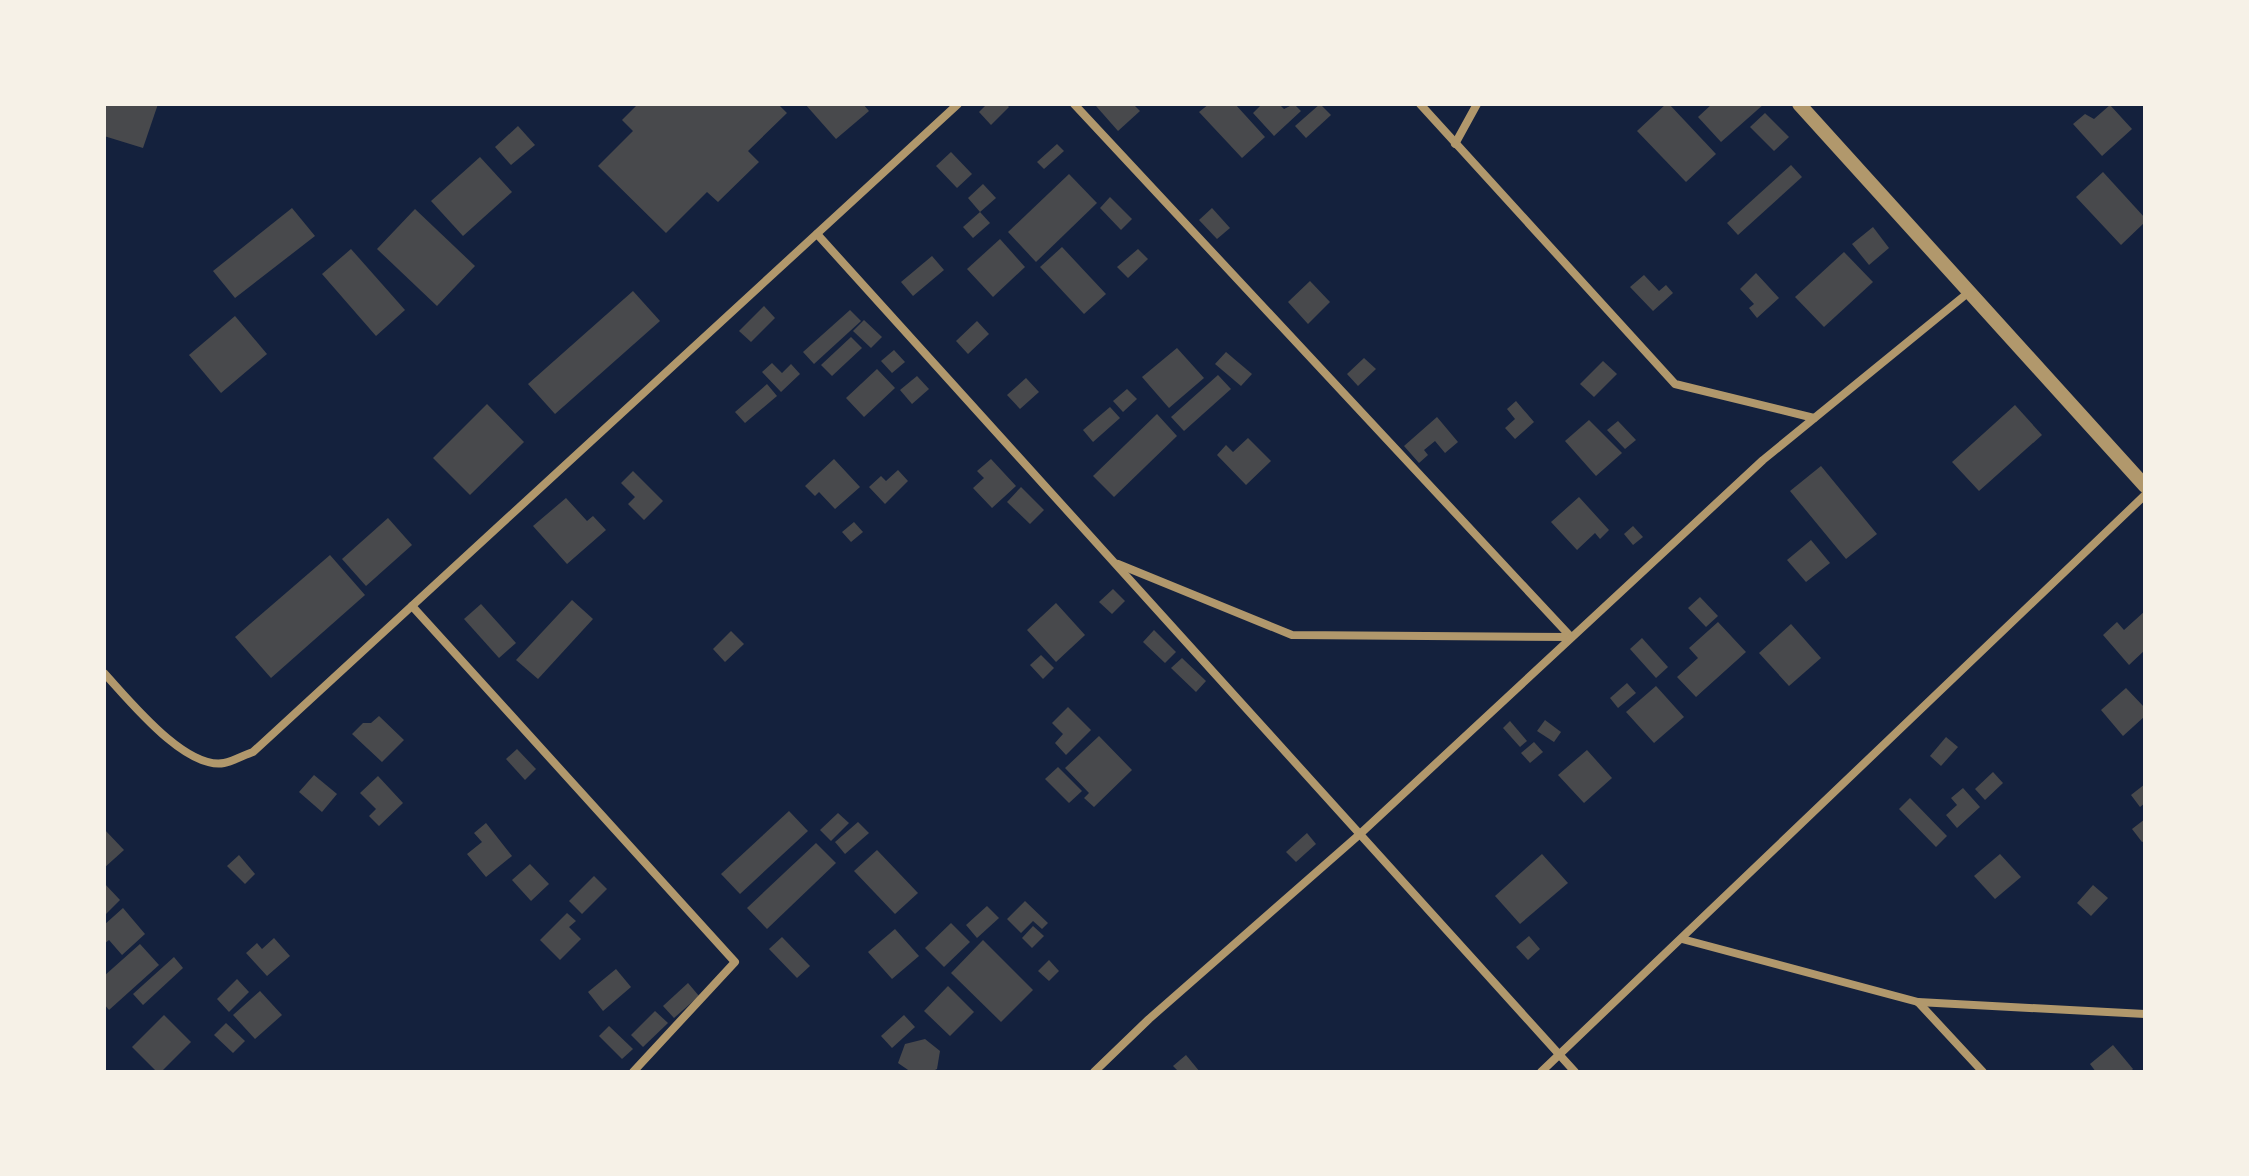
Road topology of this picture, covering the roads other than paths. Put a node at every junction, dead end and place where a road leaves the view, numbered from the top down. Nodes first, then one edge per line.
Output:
1 (958, 104) edge
2 (1074, 104) edge
3 (1420, 104) edge
4 (1477, 104) edge
5 (1799, 104) edge
6 (1455, 144) junction
7 (817, 234) junction
8 (1969, 292) junction
9 (1814, 418) junction
10 (2145, 486) edge
11 (2145, 495) edge
12 (1113, 562) junction
13 (412, 606) junction
14 (1571, 637) junction
15 (104, 673) edge
16 (1360, 834) junction
17 (1682, 939) junction
18 (1918, 1002) junction
19 (2145, 1014) edge
20 (1560, 1056) junction
21 (633, 1072) edge
22 (1094, 1072) edge
23 (1541, 1072) edge
24 (1575, 1072) edge
25 (1983, 1072) edge

1 - 7 street
2 - 14 street
3 - 6 street
4 - 6 street
5 - 8 street
6 - 9 street
7 - 12 street
7 - 13 street
8 - 9 street
8 - 10 street
9 - 14 street
11 - 17 street
12 - 14 street
12 - 16 street
13 - 15 street
13 - 21 street
14 - 16 street
16 - 20 street
16 - 22 street
17 - 18 street
17 - 20 street
18 - 19 street
18 - 25 street
20 - 23 street
20 - 24 street

